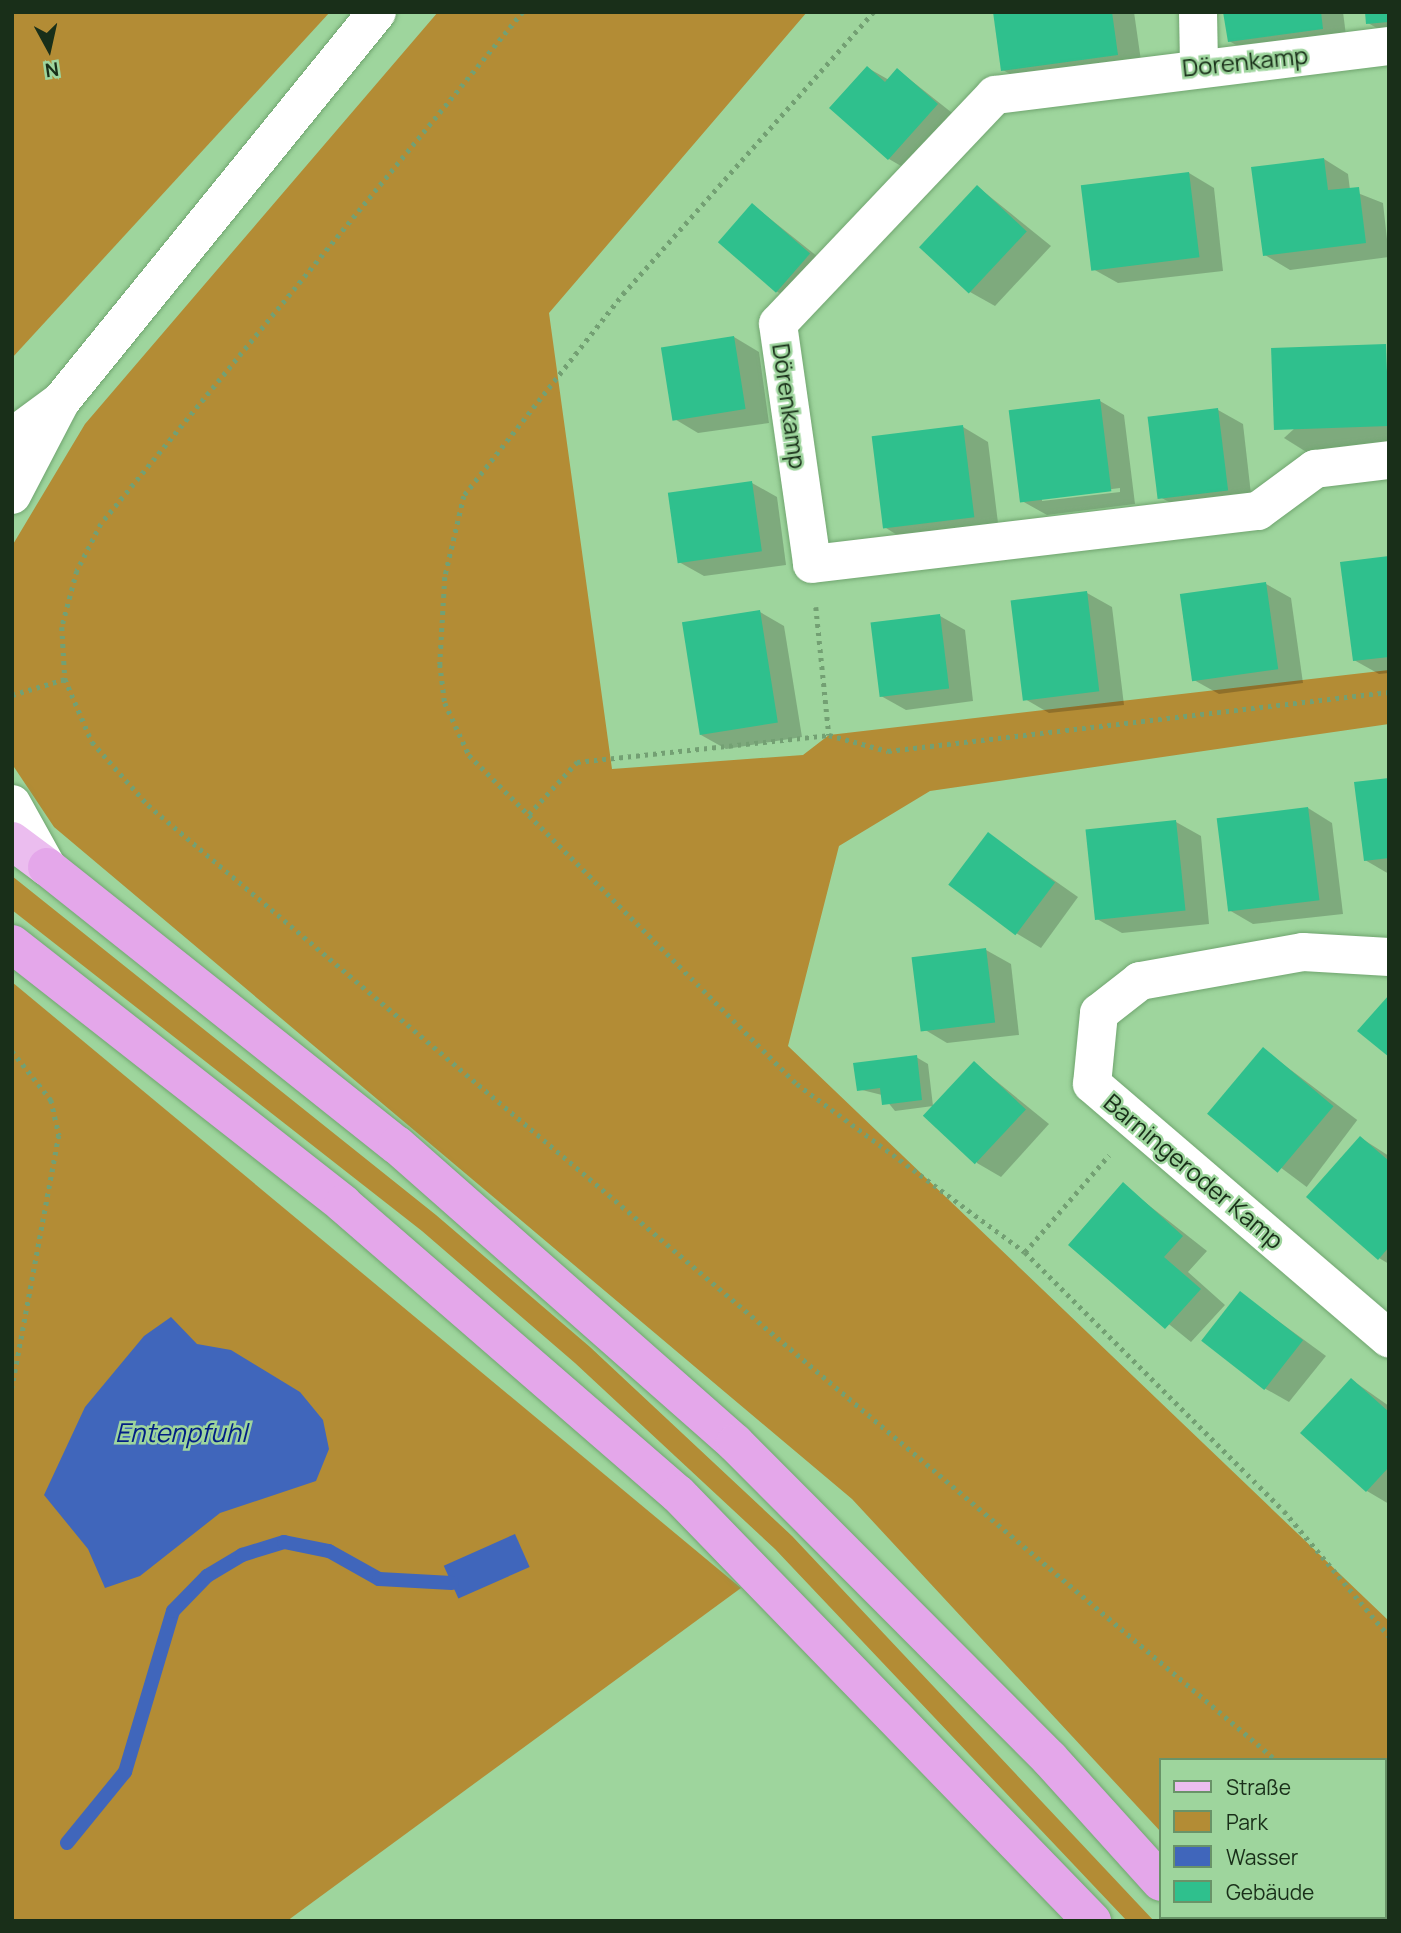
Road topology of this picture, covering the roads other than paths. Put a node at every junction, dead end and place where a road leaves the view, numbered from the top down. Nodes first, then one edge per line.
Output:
1 (377, 12) edge
2 (1198, 12) edge
3 (1389, 46) edge
4 (1199, 65) junction
5 (61, 401) junction
6 (12, 437) edge
7 (1389, 460) edge
8 (12, 495) edge
9 (12, 804) edge
10 (12, 841) edge
11 (47, 867) junction
12 (12, 944) edge
13 (1389, 957) edge
14 (1389, 1339) edge
15 (1160, 1881) edge
16 (1092, 1921) edge

1 - 5 street
2 - 4 street
3 - 4 street, Dörenkamp
4 - 7 street, Dörenkamp
5 - 6 street
5 - 8 street
9 - 11 street
10 - 11 main road
11 - 15 highway
12 - 16 highway
13 - 14 street, Barningeroder Kamp

